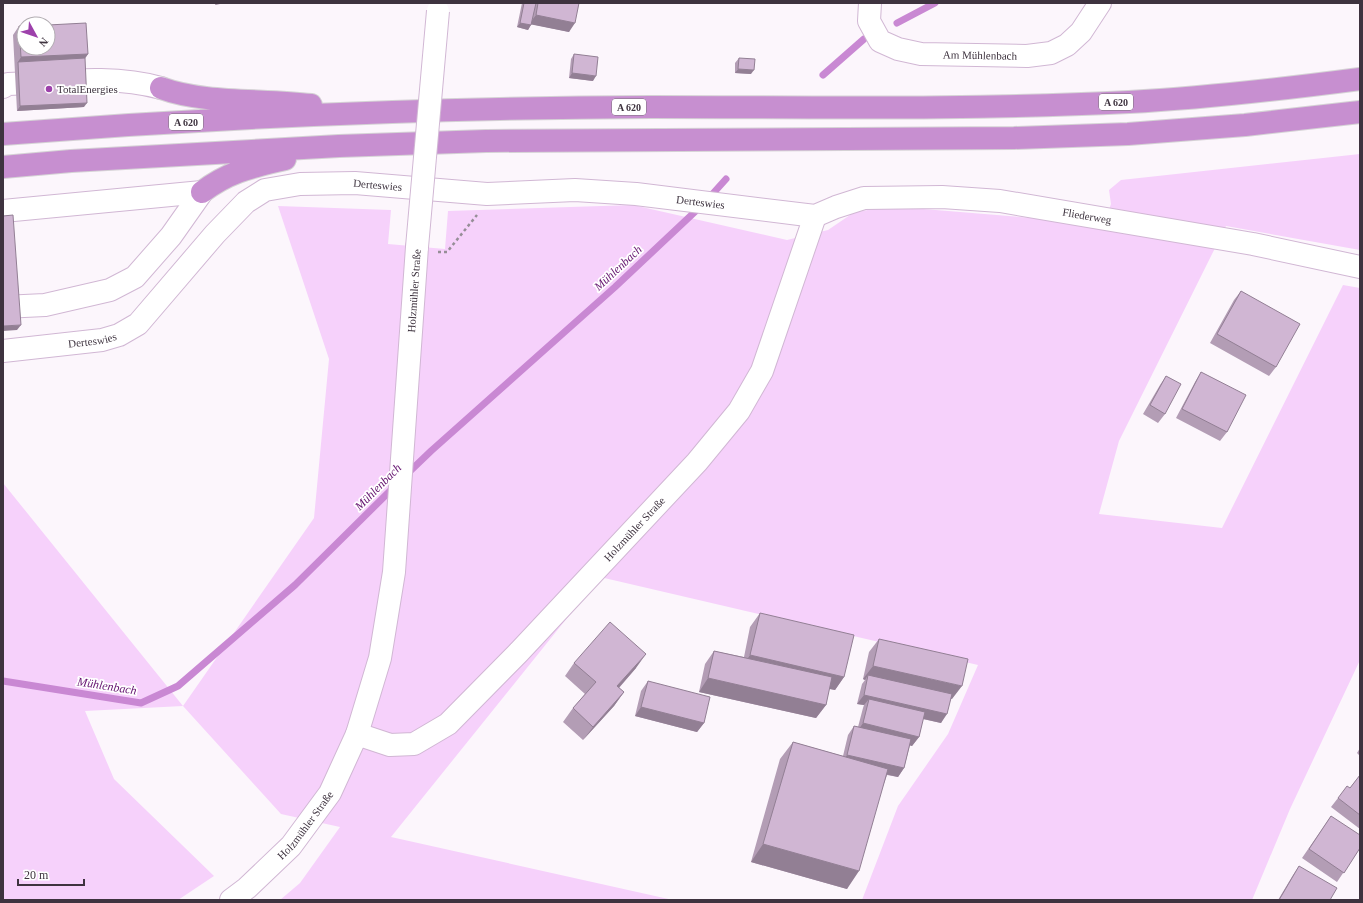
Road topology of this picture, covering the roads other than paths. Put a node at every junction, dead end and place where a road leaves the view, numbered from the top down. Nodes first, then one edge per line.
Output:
1 (1100, 3) edge
2 (438, 7) edge
3 (870, 12) edge
4 (1360, 79) edge
5 (3, 87) edge
6 (161, 88) joint
7 (369, 112) junction
8 (1360, 112) edge
9 (3, 134) edge
10 (339, 146) junction
11 (3, 166) edge
12 (202, 192) junction
13 (3, 210) edge
14 (814, 216) junction
15 (1360, 267) edge
16 (3, 307) edge
17 (3, 351) edge
18 (357, 734) junction
19 (231, 900) edge

1 - 3 street, Am Mühlenbach
2 - 18 street, Holzmühler Straße, bridge
4 - 7 highway, A 620
5 - 6 street
6 - 7 highway
7 - 9 highway, A 620
8 - 10 highway
10 - 11 highway
10 - 12 highway
12 - 13 street
12 - 16 street
14 - 15 street, Fliederweg
14 - 17 street, Derteswies
14 - 18 street, Holzmühler Straße
18 - 19 street, Holzmühler Straße

